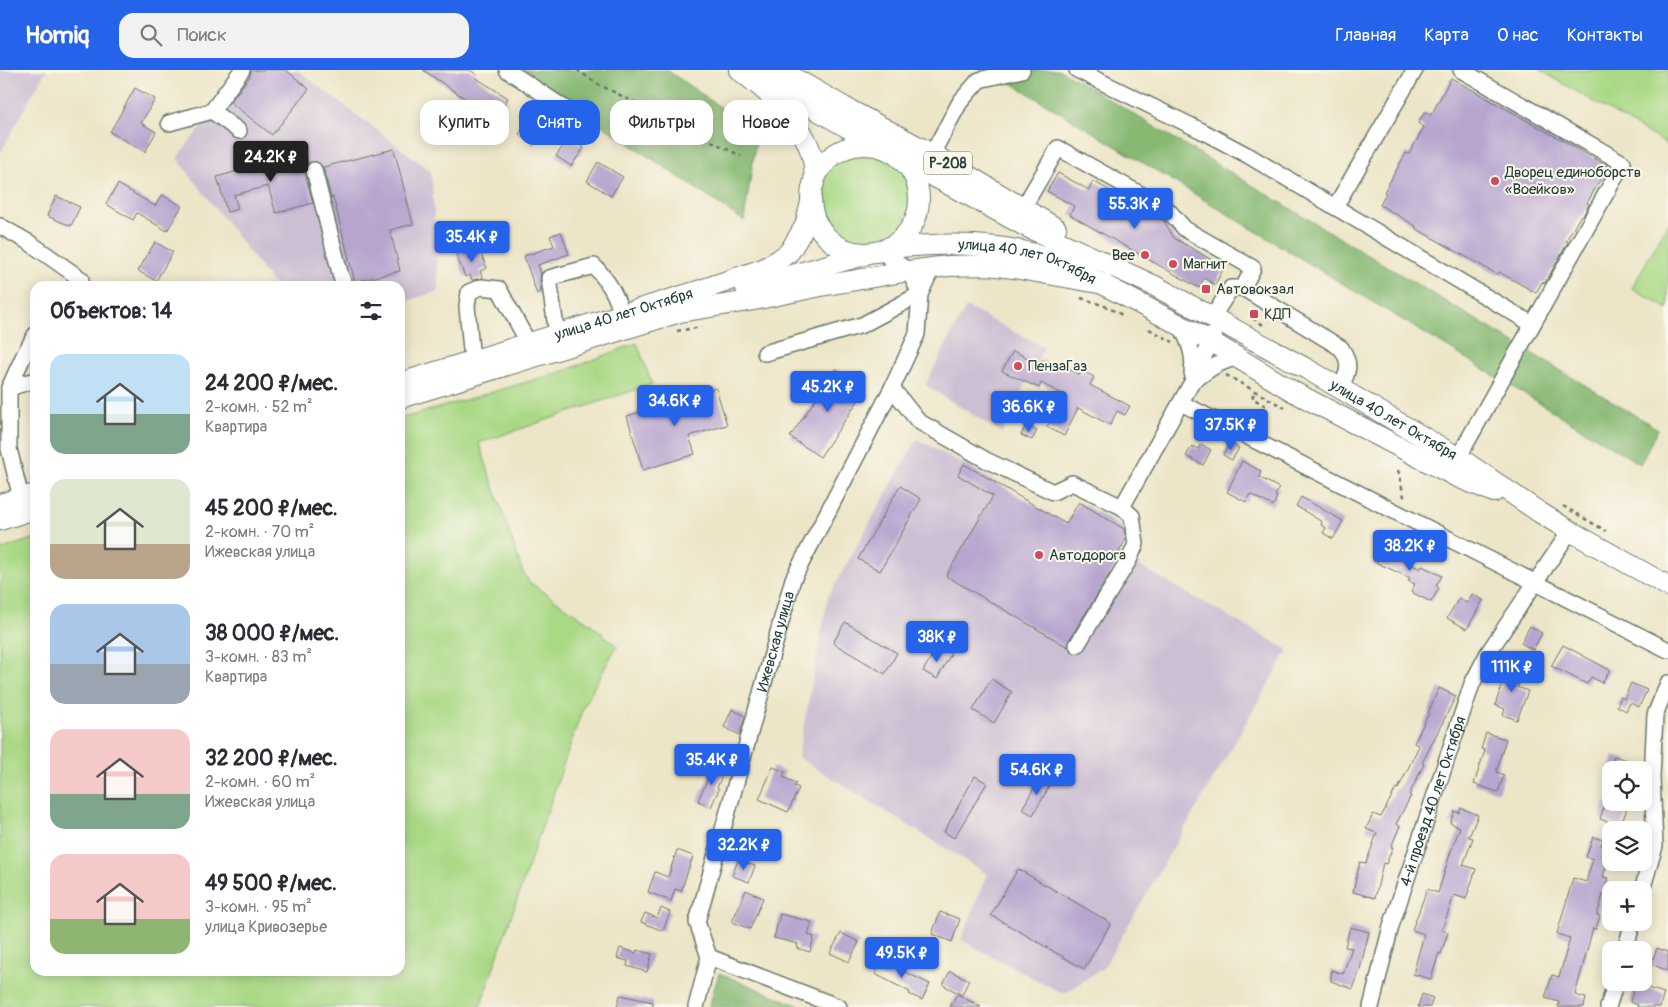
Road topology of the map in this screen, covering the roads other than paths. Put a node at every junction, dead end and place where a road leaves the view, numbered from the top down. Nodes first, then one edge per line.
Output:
1 (242, 70) edge
2 (507, 70) edge
3 (739, 70) edge
4 (764, 70) edge
5 (780, 70) edge
6 (1022, 70) edge
7 (1076, 70) edge
8 (1415, 70) edge
9 (1461, 70) edge
10 (552, 100) edge
11 (212, 111) junction
12 (169, 123) dead end
13 (238, 131) dead end
14 (892, 153) junction
15 (932, 154) junction
16 (314, 170) dead end
17 (812, 192) junction
18 (1335, 207) junction
19 (1023, 208) junction
20 (0, 226) edge
21 (880, 251) junction
22 (1111, 266) junction
23 (932, 268) junction
24 (909, 271) junction
25 (79, 281) edge
26 (343, 281) edge
27 (1104, 284) junction
28 (1243, 288) junction
29 (920, 294) junction
30 (680, 312) junction
31 (622, 315) junction
32 (1216, 320) junction
33 (1532, 324) junction
34 (1177, 333) junction
35 (557, 335) junction
36 (1210, 341) junction
37 (30, 344) edge
38 (529, 344) junction
39 (765, 353) dead end
40 (1238, 358) junction
41 (472, 362) junction
42 (30, 382) edge
43 (405, 382) edge
44 (1191, 384) junction
45 (9, 388) junction
46 (892, 388) junction
47 (1340, 389) junction
48 (405, 396) edge
49 (1181, 403) junction
50 (1458, 458) junction
51 (30, 500) edge
52 (0, 504) edge
53 (1122, 507) junction
54 (1539, 512) junction
55 (0, 520) edge
56 (1570, 531) junction
57 (1535, 582) junction
58 (1668, 586) edge
59 (1078, 645) dead end
60 (1668, 650) edge
61 (1668, 683) edge
62 (1645, 881) edge
63 (709, 957) junction
64 (1613, 991) edge
65 (696, 1007) edge
66 (838, 1007) edge
67 (1371, 1007) edge
68 (1608, 1007) edge

1 - 11 street
2 - 10 street
3 - 17 main road, улица 40 лет Октября
4 - 14 main road, улица 40 лет Октября
5 - 15 main road, улица 40 лет Октября / Р-208
6 - 15 street
7 - 18 street
8 - 18 street
9 - 33 street
11 - 12 street
11 - 13 street
14 - 17 main road, улица 40 лет Октября
14 - 21 main road, улица 40 лет Октября
14 - 22 main road, улица 40 лет Октября
15 - 19 main road, улица 40 лет Октября / Р-208
16 - 26 street
17 - 21 main road, улица 40 лет Октября
17 - 31 main road, улица 40 лет Октября
18 - 33 street
19 - 22 main road, улица 40 лет Октября / Р-208
19 - 28 street
20 - 25 street
21 - 24 street, Ижевская улица
21 - 27 main road, улица 40 лет Октября
21 - 30 main road
22 - 32 main road, улица 40 лет Октября
23 - 24 main road, улица 40 лет Октября
23 - 27 main road, улица 40 лет Октября
23 - 29 street, Ижевская улица
24 - 29 street, Ижевская улица
24 - 30 main road, улица 40 лет Октября
27 - 34 main road, улица 40 лет Октября
28 - 32 street
28 - 47 street
29 - 39 street
29 - 46 street, Ижевская улица
30 - 48 main road, улица 40 лет Октября
31 - 35 main road, улица 40 лет Октября
31 - 35 street
32 - 36 street
32 - 47 main road, улица 40 лет Октября
33 - 50 street
34 - 36 main road, улица 40 лет Октября
34 - 44 street
35 - 38 main road, улица 40 лет Октября
36 - 40 main road, улица 40 лет Октября
36 - 44 street
37 - 45 street
38 - 41 main road, улица 40 лет Октября
38 - 41 street
40 - 44 street
40 - 54 main road, улица 40 лет Октября
41 - 43 main road, улица 40 лет Октября
42 - 45 street
44 - 49 street
45 - 51 street
46 - 53 street
46 - 63 street, Ижевская улица
47 - 50 main road, улица 40 лет Октября
49 - 53 street
49 - 57 street
50 - 54 main road, улица 40 лет Октября
51 - 52 main road
51 - 55 main road
53 - 59 street
54 - 56 main road, улица 40 лет Октября
56 - 57 street, 4-й проезд 40 лет Октября
56 - 58 main road, улица 40 лет Октября
57 - 60 street
57 - 67 street, 4-й проезд 40 лет Октября
61 - 62 street
63 - 65 street
63 - 66 street
64 - 68 street

